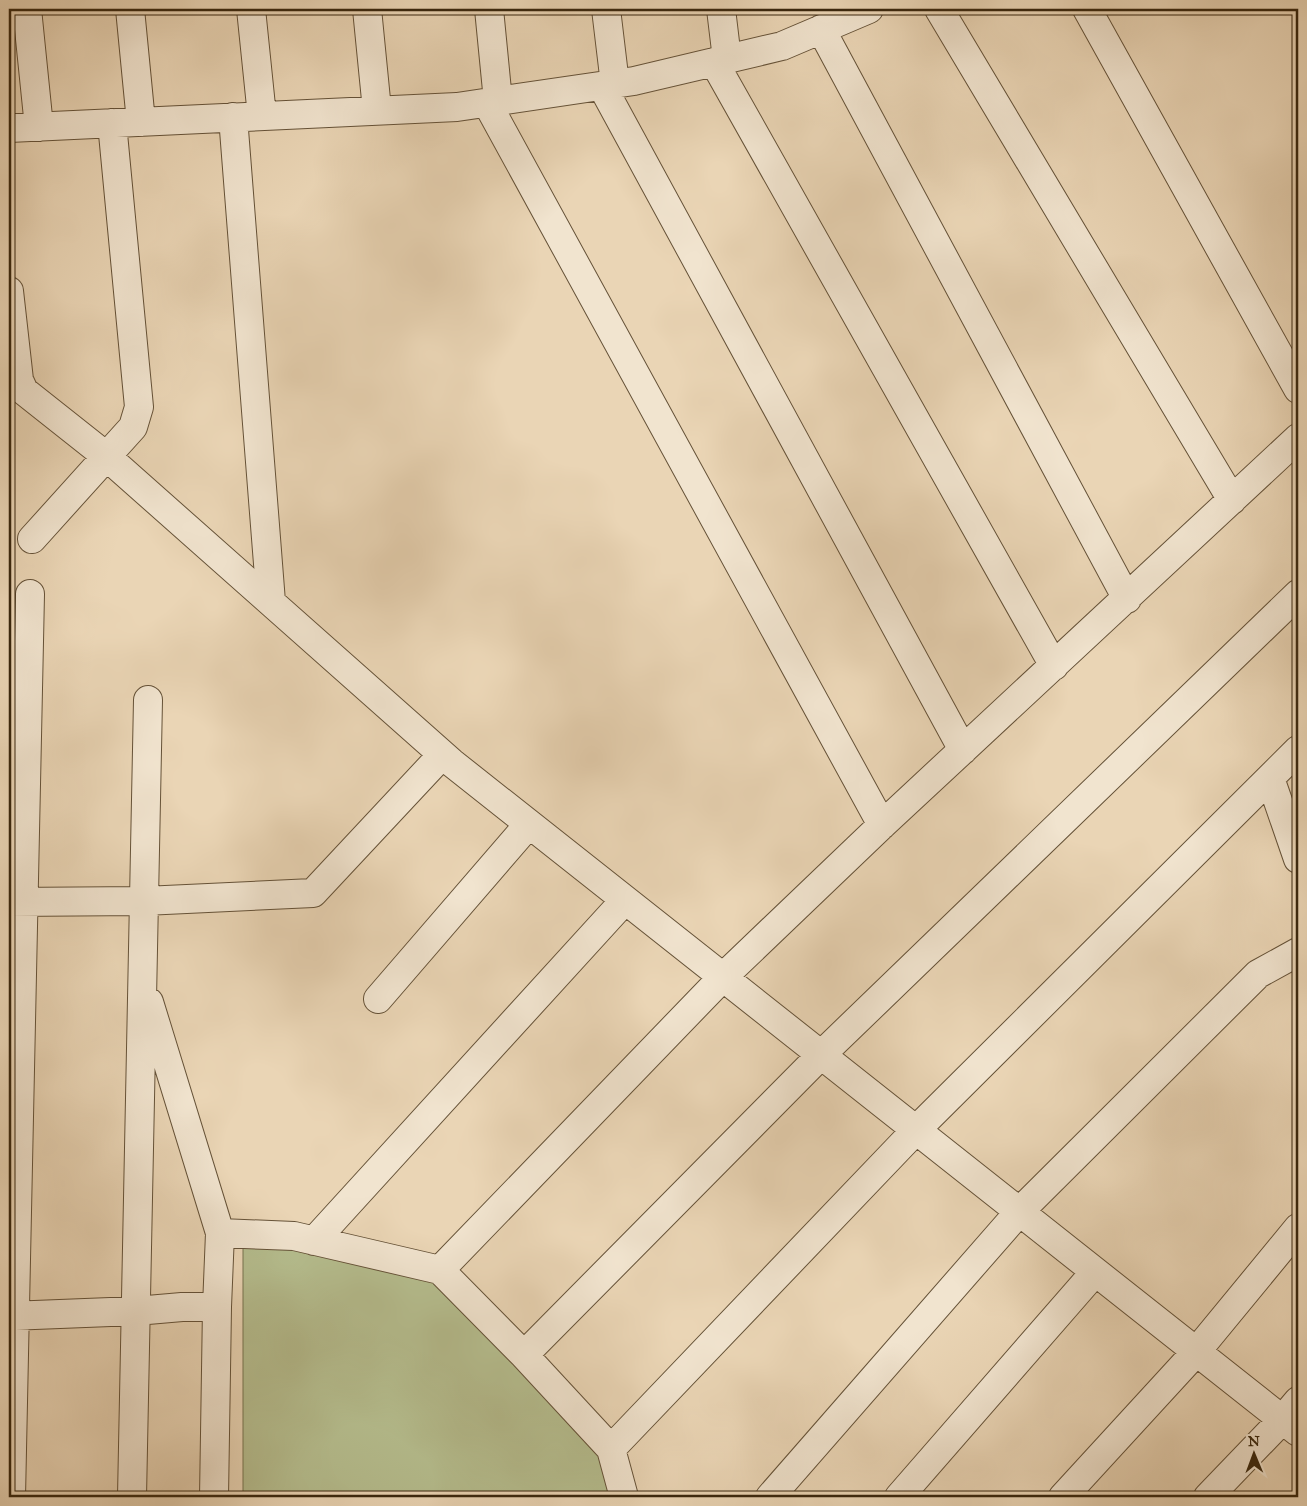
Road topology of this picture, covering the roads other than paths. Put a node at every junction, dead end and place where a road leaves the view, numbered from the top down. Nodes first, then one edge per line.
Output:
1 (27, 9) edge
2 (130, 9) edge
3 (251, 9) edge
4 (367, 9) edge
5 (488, 9) edge
6 (606, 9) edge
7 (721, 9) edge
8 (869, 9) edge
9 (940, 9) edge
10 (1087, 9) edge
11 (832, 20) edge
12 (721, 61) junction
13 (609, 85) junction
14 (493, 102) junction
15 (378, 110) junction
16 (262, 116) junction
17 (233, 118) junction
18 (141, 122) junction
19 (112, 123) junction
20 (39, 127) junction
21 (9, 128) edge
22 (9, 291) edge
23 (1298, 389) edge
24 (1298, 438) edge
25 (106, 456) junction
26 (1232, 500) junction
27 (32, 539) dead end
28 (30, 594) dead end
29 (1298, 594) edge
30 (1127, 599) junction
31 (271, 602) junction
32 (1054, 666) junction
33 (148, 700) dead end
34 (963, 750) junction
35 (1298, 750) edge
36 (451, 762) junction
37 (1270, 778) junction
38 (529, 824) junction
39 (882, 825) junction
40 (1298, 858) edge
41 (626, 900) junction
42 (144, 901) junction
43 (16, 902) edge
44 (1298, 952) edge
45 (722, 978) junction
46 (142, 980) junction
47 (378, 999) dead end
48 (821, 1055) junction
49 (916, 1130) junction
50 (1020, 1212) junction
51 (1298, 1228) edge
52 (220, 1233) junction
53 (314, 1241) junction
54 (440, 1270) junction
55 (1095, 1272) junction
56 (217, 1307) junction
57 (136, 1311) junction
58 (12, 1316) edge
59 (1196, 1352) junction
60 (524, 1355) junction
61 (1293, 1418) edge
62 (612, 1450) junction
63 (10, 1497) edge
64 (132, 1497) edge
65 (214, 1497) edge
66 (624, 1497) edge
67 (770, 1497) edge
68 (899, 1497) edge
69 (1063, 1497) edge
70 (1208, 1497) edge

1 - 20 street
2 - 18 street
3 - 16 street
4 - 15 street
5 - 14 street
6 - 13 street
7 - 12 street
8 - 11 street
9 - 26 street
10 - 23 street
11 - 12 street
11 - 30 street
12 - 13 street
12 - 32 street
13 - 14 street
13 - 34 street
14 - 15 street
14 - 39 street
15 - 16 street
16 - 17 street
17 - 18 street
17 - 31 street
18 - 19 street
19 - 20 street
19 - 25 street
20 - 21 street
22 - 25 street
24 - 26 street
25 - 27 street
25 - 31 street
26 - 30 street
28 - 43 street
29 - 48 street
30 - 32 street
31 - 36 street
32 - 34 street
33 - 42 street
34 - 39 street
35 - 37 street
36 - 38 street
36 - 42 street
37 - 40 street
37 - 49 street
38 - 41 street
38 - 47 street
39 - 45 street
41 - 45 street
41 - 53 street
42 - 43 street
42 - 46 street
43 - 58 street
44 - 50 street
45 - 48 street
45 - 54 street
46 - 52 street
46 - 57 street
48 - 49 street
48 - 60 street
49 - 50 street
49 - 62 street
50 - 55 street
50 - 67 street
51 - 59 street
52 - 53 street
52 - 56 street
53 - 54 street
54 - 60 street
55 - 59 street
55 - 68 street
56 - 57 street
56 - 65 street
57 - 58 street
57 - 64 street
58 - 63 street
59 - 61 street
59 - 69 street
60 - 62 street
61 - 70 street
62 - 66 street

